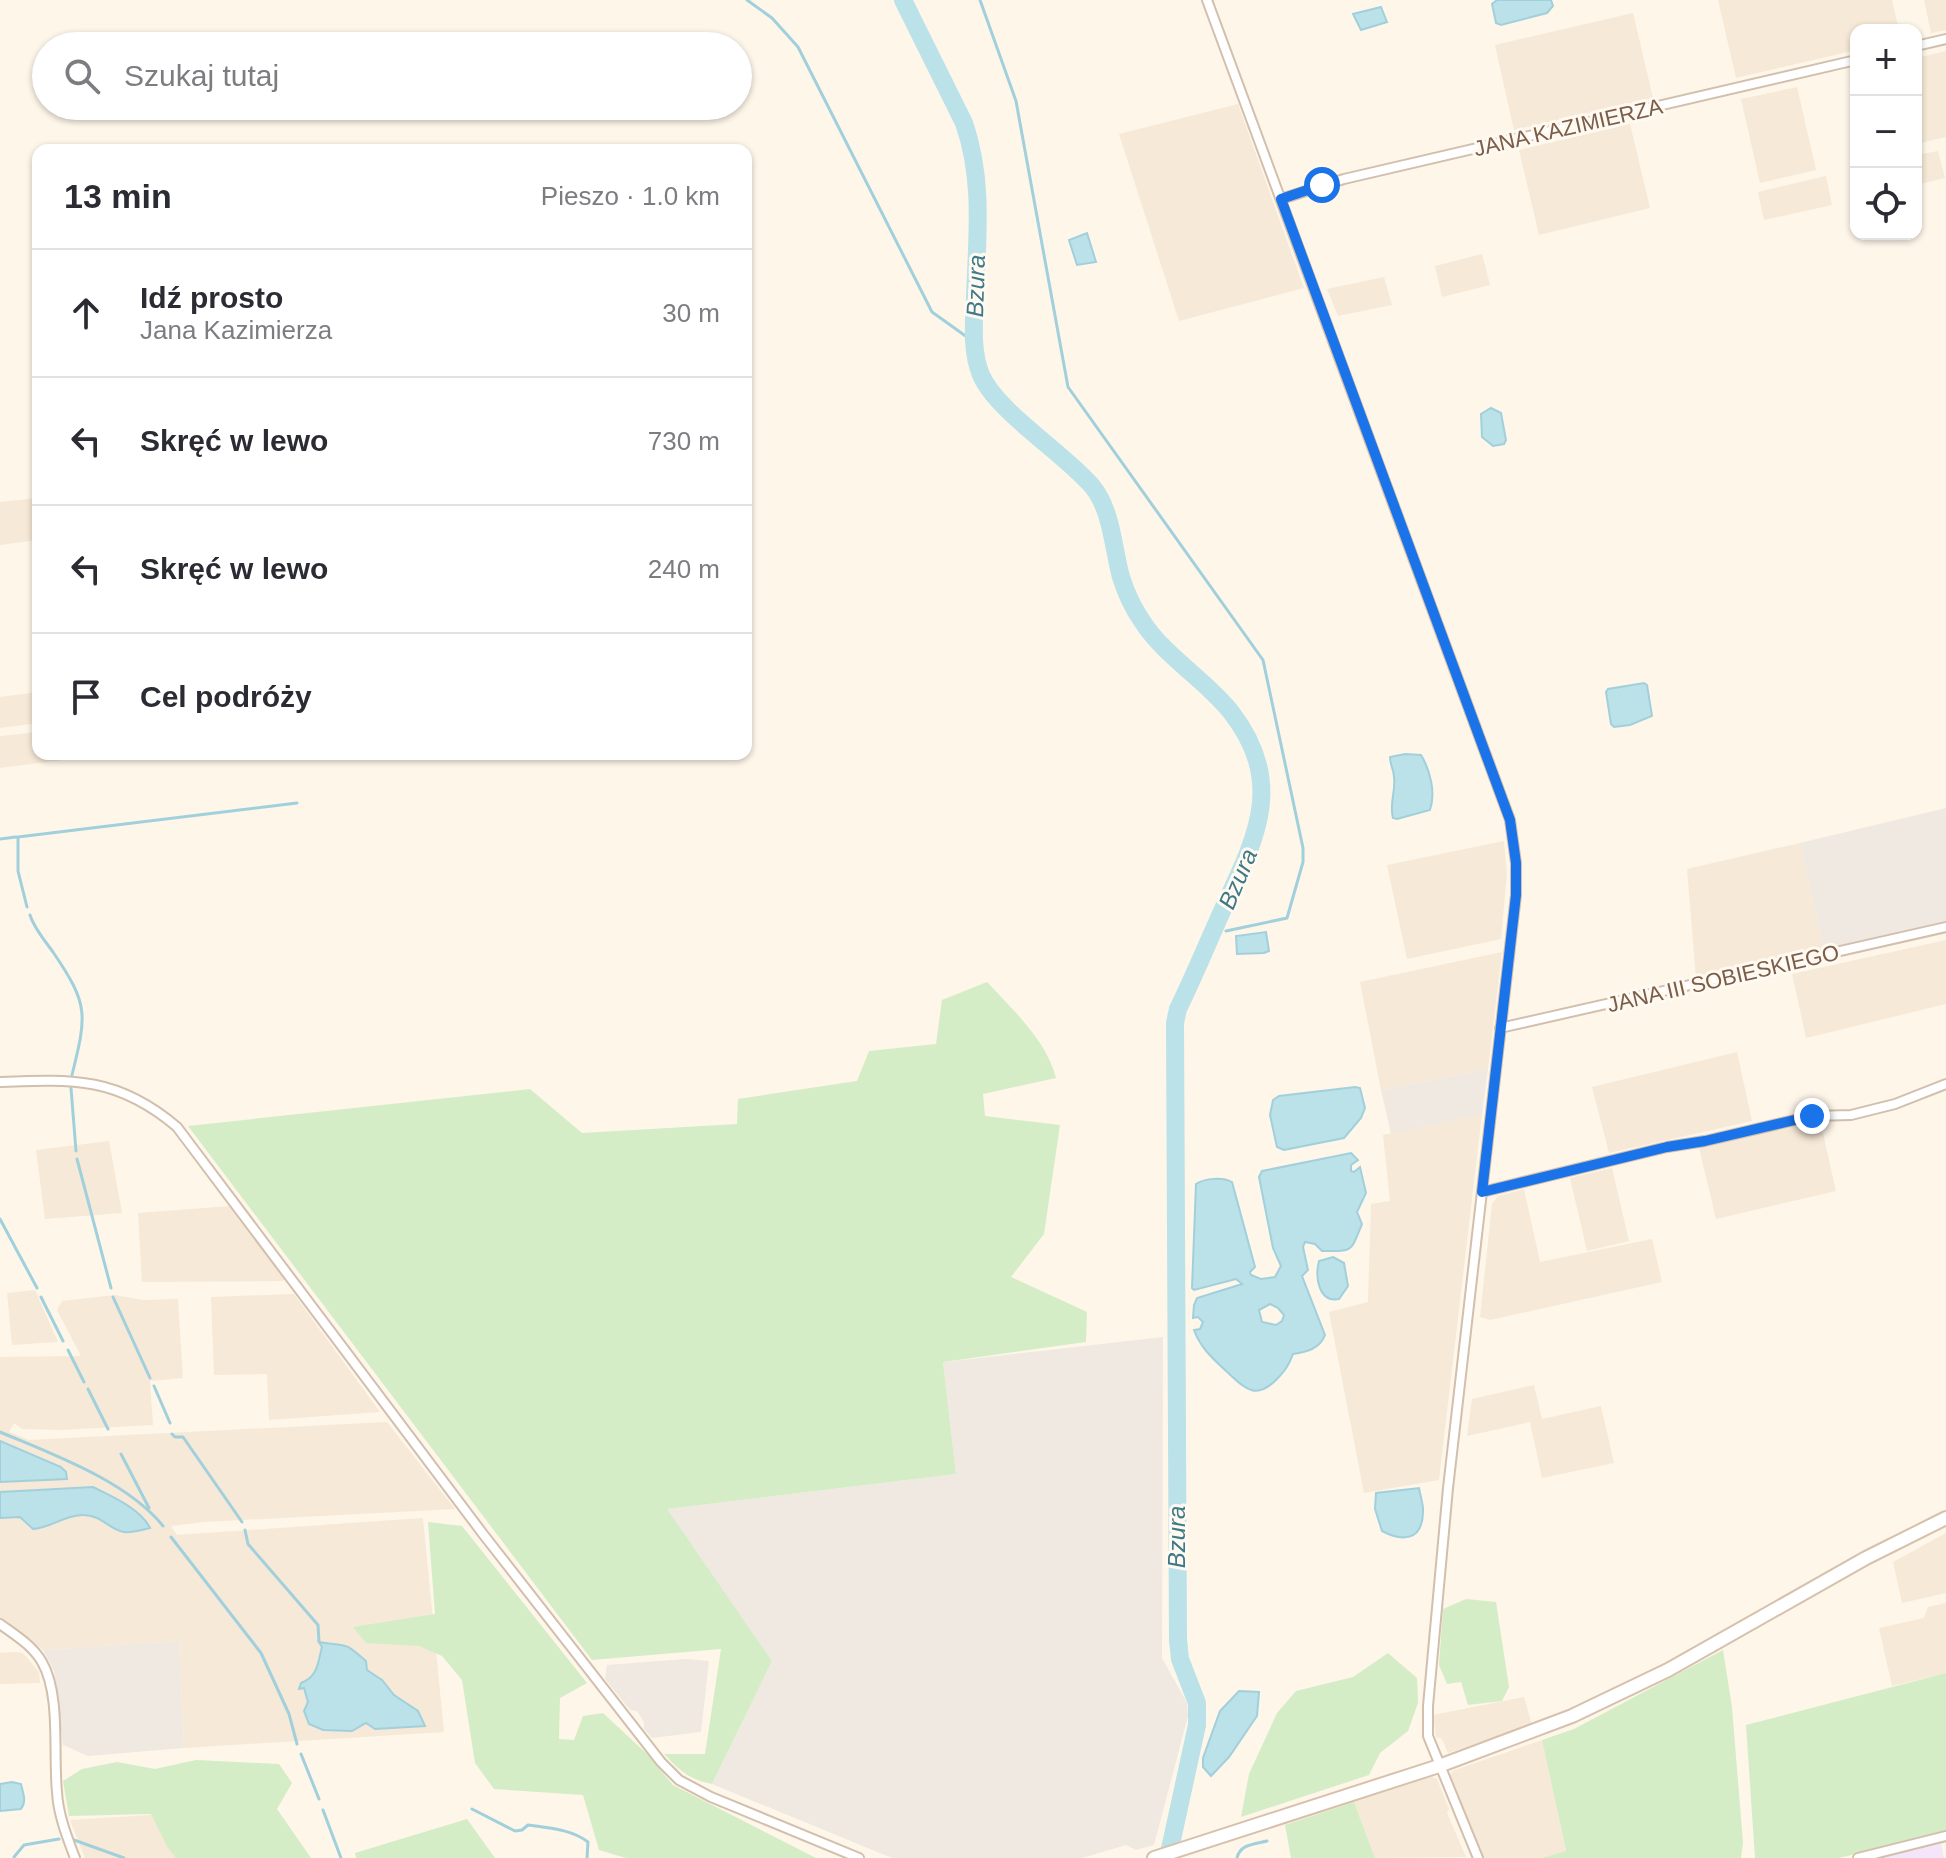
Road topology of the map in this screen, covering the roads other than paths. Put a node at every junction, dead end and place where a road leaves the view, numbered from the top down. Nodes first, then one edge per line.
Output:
1 (1207, 0) edge
2 (1946, 39) edge
3 (1922, 45) edge
4 (1850, 61) edge
5 (1281, 199) junction
6 (1946, 927) edge
7 (1500, 1028) junction
8 (0, 1082) edge
9 (1946, 1084) edge
10 (1482, 1192) junction
11 (1946, 1518) edge
12 (0, 1624) edge
13 (1439, 1766) junction
14 (1946, 1836) edge
15 (75, 1858) edge
16 (859, 1858) edge
17 (1154, 1858) edge
18 (1478, 1858) edge
19 (1858, 1858) edge

1 - 5 street
2 - 3 street
4 - 5 street, JANA KAZIMIERZA
5 - 7 street
6 - 7 street, JANA III SOBIESKIEGO
7 - 10 street
8 - 16 street
9 - 10 street
10 - 13 street
11 - 13 street
12 - 15 street
13 - 17 street
13 - 18 street
14 - 19 street

